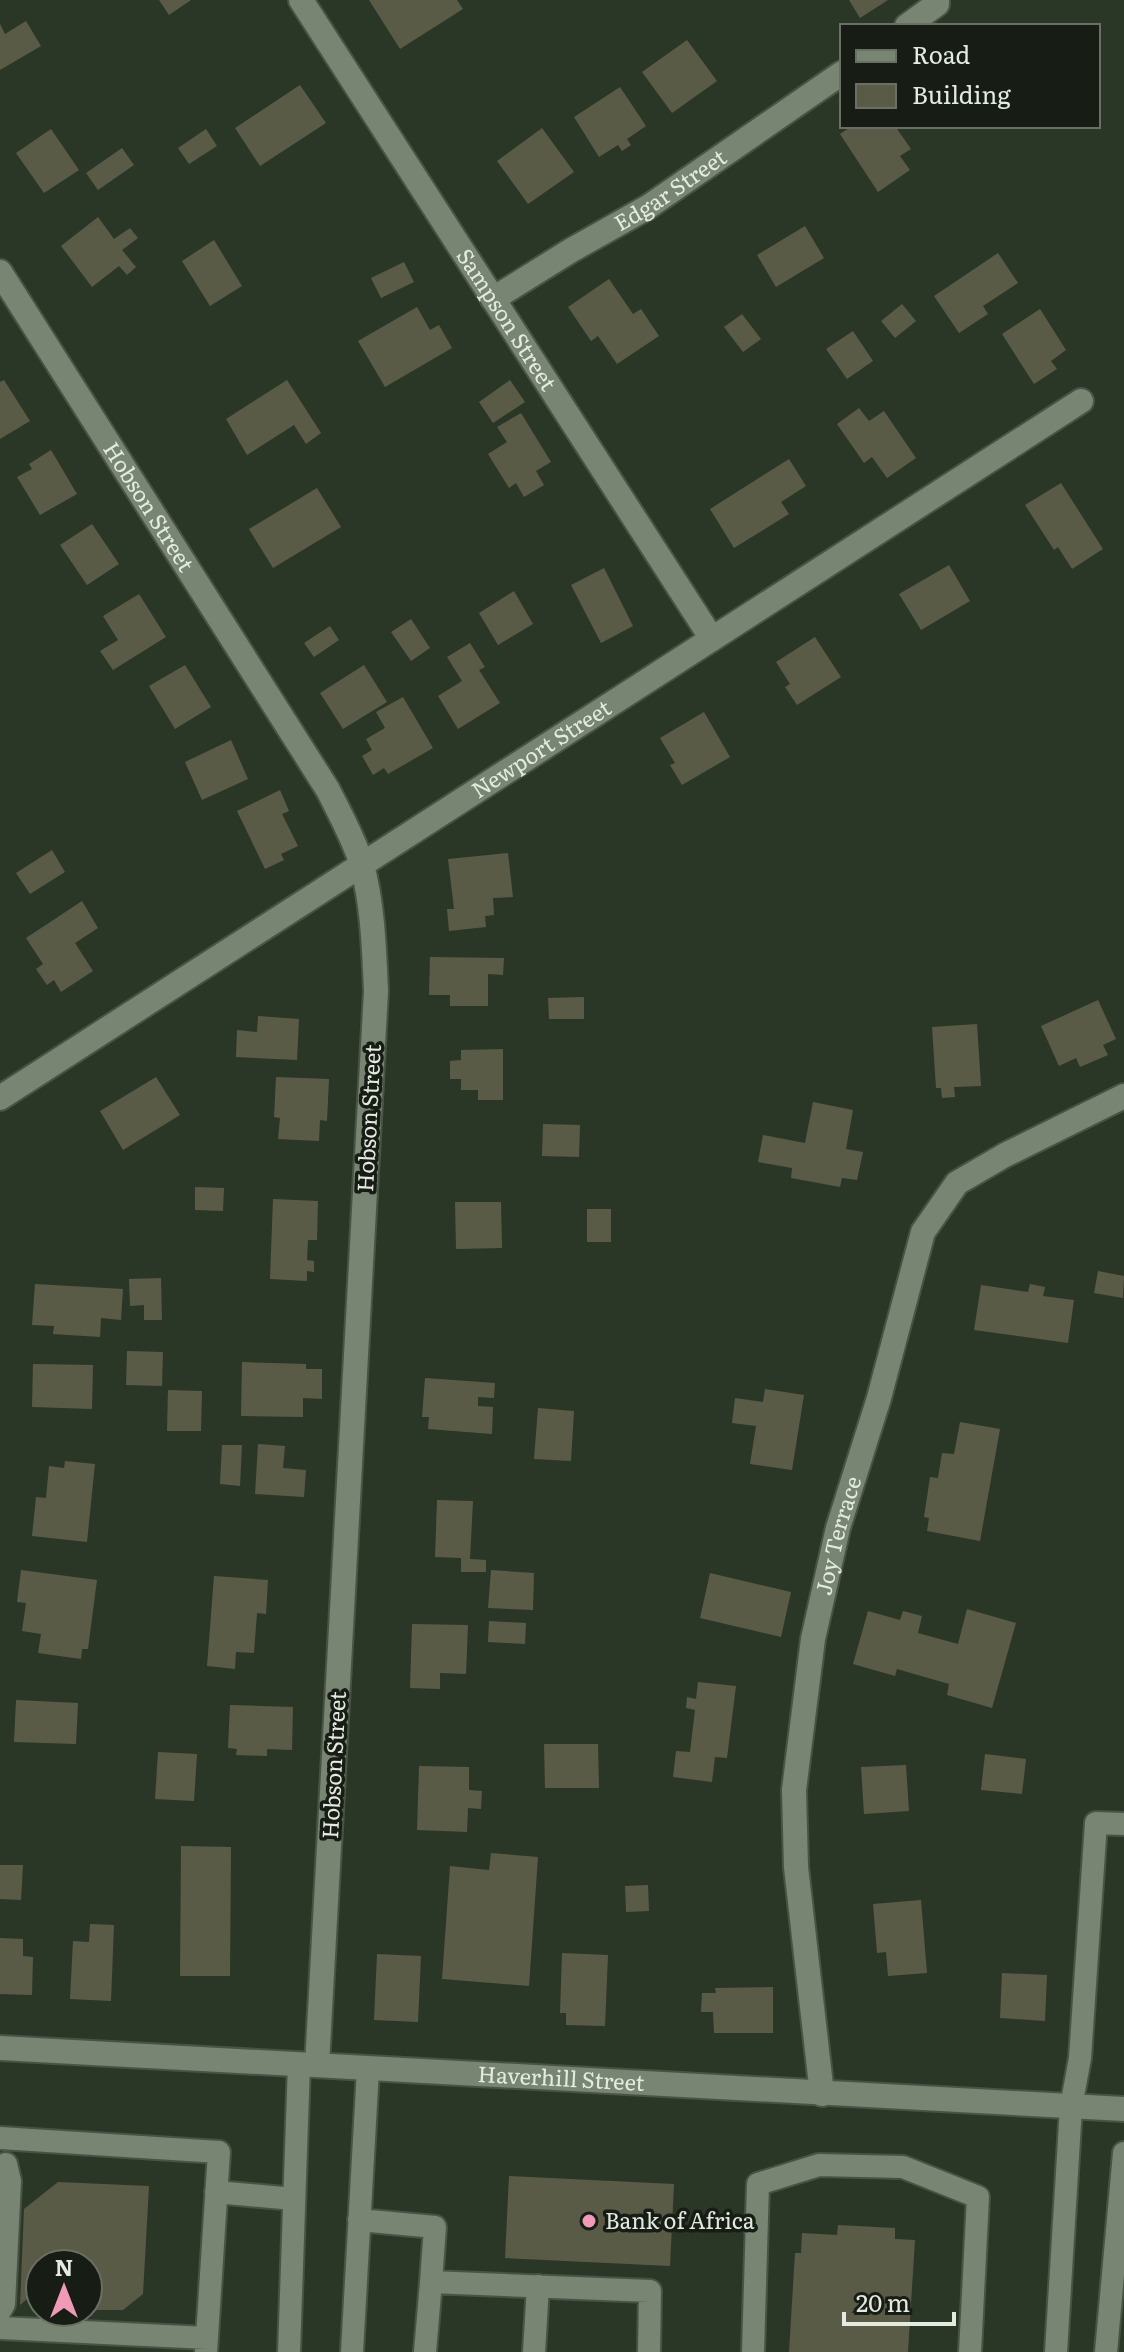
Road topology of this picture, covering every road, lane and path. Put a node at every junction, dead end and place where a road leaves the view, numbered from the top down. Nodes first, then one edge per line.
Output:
1 (301, 0) edge
2 (937, 0) edge
3 (910, 24) edge
4 (840, 74) edge
5 (0, 272) edge
6 (493, 299) junction
7 (1081, 401) dead end
8 (712, 639) junction
9 (362, 865) junction
10 (1124, 1096) edge
11 (0, 1098) edge
12 (1124, 1824) edge
13 (0, 2048) edge
14 (308, 2065) junction
15 (368, 2069) junction
16 (822, 2094) junction
17 (1071, 2107) junction
18 (1124, 2109) edge
19 (0, 2138) edge
20 (1124, 2153) edge
21 (6, 2164) dead end
22 (216, 2192) junction
23 (294, 2199) junction
24 (359, 2220) junction
25 (1120, 2237) edge
26 (431, 2282) junction
27 (538, 2286) junction
28 (0, 2311) edge
29 (0, 2328) edge
30 (98, 2342) edge
31 (207, 2345) edge
32 (289, 2352) edge
33 (352, 2352) edge
34 (425, 2352) edge
35 (534, 2352) edge
36 (649, 2352) edge
37 (753, 2352) edge
38 (970, 2352) edge
39 (1056, 2352) edge
40 (1106, 2352) edge

1 - 6 street, Sampson Street
2 - 3 street
4 - 6 street, Edgar Street
5 - 9 street, Hobson Street
6 - 8 street, Sampson Street
7 - 8 street, Newport Street
8 - 9 street, Newport Street
9 - 11 street, Newport Street
9 - 14 street, Hobson Street
10 - 16 street, Joy Terrace
12 - 17 lane
13 - 14 street, Haverhill Street
14 - 15 street, Haverhill Street
14 - 23 lane
15 - 16 street, Haverhill Street
15 - 24 lane
16 - 17 street, Haverhill Street
17 - 18 street, Haverhill Street
17 - 39 lane
19 - 22 lane
20 - 25 lane
21 - 28 lane
22 - 23 lane
22 - 31 lane
23 - 32 lane
24 - 26 lane
24 - 33 lane
25 - 40 lane
26 - 27 lane
26 - 34 lane
27 - 35 lane
27 - 36 lane
29 - 30 lane
30 - 31 lane
37 - 38 lane

